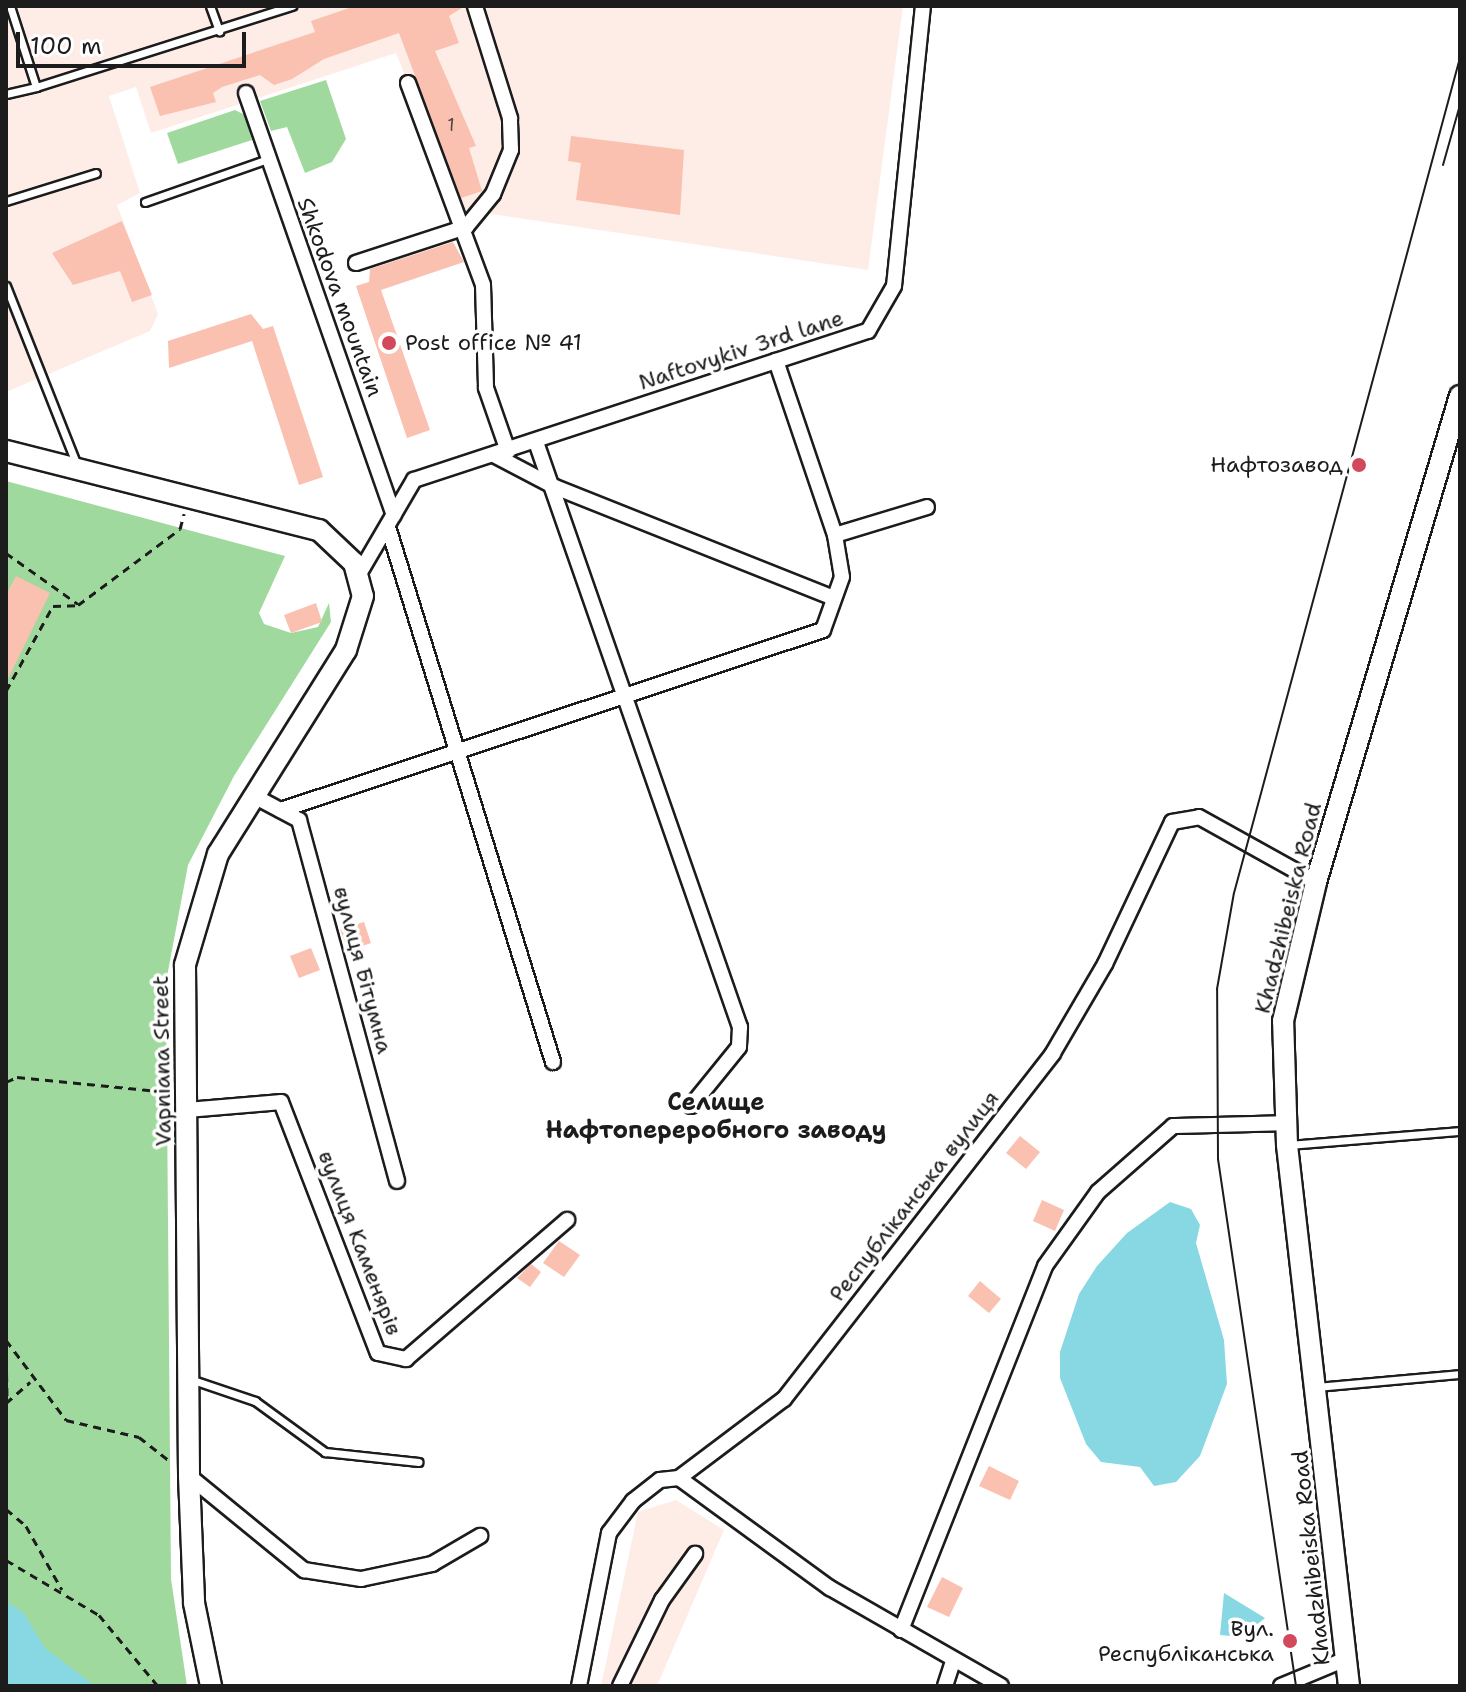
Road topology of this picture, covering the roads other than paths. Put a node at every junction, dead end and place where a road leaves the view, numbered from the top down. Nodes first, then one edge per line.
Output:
1 (10, 6) edge
2 (210, 6) edge
3 (292, 6) edge
4 (475, 6) edge
5 (923, 6) edge
6 (219, 31) junction
7 (408, 83) dead end
8 (36, 87) junction
9 (246, 93) dead end
10 (6, 94) edge
11 (268, 159) junction
12 (96, 173) dead end
13 (6, 201) edge
14 (145, 202) dead end
15 (466, 227) junction
16 (356, 263) dead end
17 (6, 286) edge
18 (776, 361) junction
19 (1460, 396) edge
20 (536, 442) junction
21 (6, 451) edge
22 (501, 453) junction
23 (80, 471) junction
24 (555, 487) junction
25 (927, 507) dead end
26 (391, 521) junction
27 (835, 535) junction
28 (359, 574) junction
29 (834, 598) junction
30 (625, 695) junction
31 (459, 750) junction
32 (254, 796) junction
33 (281, 810) junction
34 (1316, 882) junction
35 (553, 1062) dead end
36 (188, 1101) junction
37 (691, 1106) dead end
38 (1285, 1123) junction
39 (1460, 1131) edge
40 (1287, 1145) junction
41 (397, 1181) dead end
42 (567, 1220) dead end
43 (1460, 1374) edge
44 (186, 1379) junction
45 (1317, 1387) junction
46 (418, 1462) dead end
47 (189, 1476) junction
48 (679, 1478) junction
49 (480, 1536) dead end
50 (695, 1554) dead end
51 (901, 1630) junction
52 (1346, 1659) junction
53 (953, 1661) junction
54 (211, 1686) edge
55 (579, 1686) edge
56 (620, 1686) edge
57 (945, 1686) edge
58 (1001, 1686) edge
59 (1281, 1686) edge
60 (1349, 1686) edge

1 - 8 lane
2 - 6 lane
3 - 6 lane
4 - 15 street
5 - 18 street, Naftovykiv 3rd lane
6 - 8 lane
7 - 15 street
8 - 10 lane
9 - 11 street, Shkodova mountain
11 - 14 lane
11 - 26 street, Shkodova mountain
12 - 13 lane
15 - 16 street
15 - 22 street
17 - 23 lane
18 - 20 street, Naftovykiv 3rd lane
18 - 27 street
19 - 34 street, Khadzhibeiska Road
20 - 22 street, Naftovykiv 3rd lane
20 - 24 street
21 - 23 street
22 - 24 street
22 - 26 street, Naftovykiv 3rd lane
23 - 28 street
24 - 29 street
24 - 30 street
25 - 27 street
26 - 28 street, Naftovykiv 3rd lane
26 - 31 street, Shkodova mountain
27 - 29 street
28 - 32 street, Vapniana Street
29 - 30 street
30 - 31 street
30 - 37 street
31 - 33 street
31 - 35 street, Shkodova mountain
32 - 33 street, вулиця Бітумна
32 - 36 street, Vapniana Street
33 - 41 street, вулиця Бітумна
34 - 38 street, Khadzhibeiska Road
34 - 48 street, Республіканська вулиця
36 - 42 street, вулиця Каменярів
36 - 44 street, Vapniana Street
38 - 40 street, Khadzhibeiska Road
38 - 51 street
39 - 40 lane
40 - 45 street, Khadzhibeiska Road
43 - 45 lane
44 - 46 lane
44 - 47 street, Vapniana Street
45 - 52 street, Khadzhibeiska Road
47 - 49 street
47 - 54 street, Vapniana Street
48 - 51 street
48 - 55 street, Республіканська вулиця
50 - 56 street
51 - 53 street
52 - 59 street
52 - 60 street, Khadzhibeiska Road
53 - 57 street
53 - 58 street

